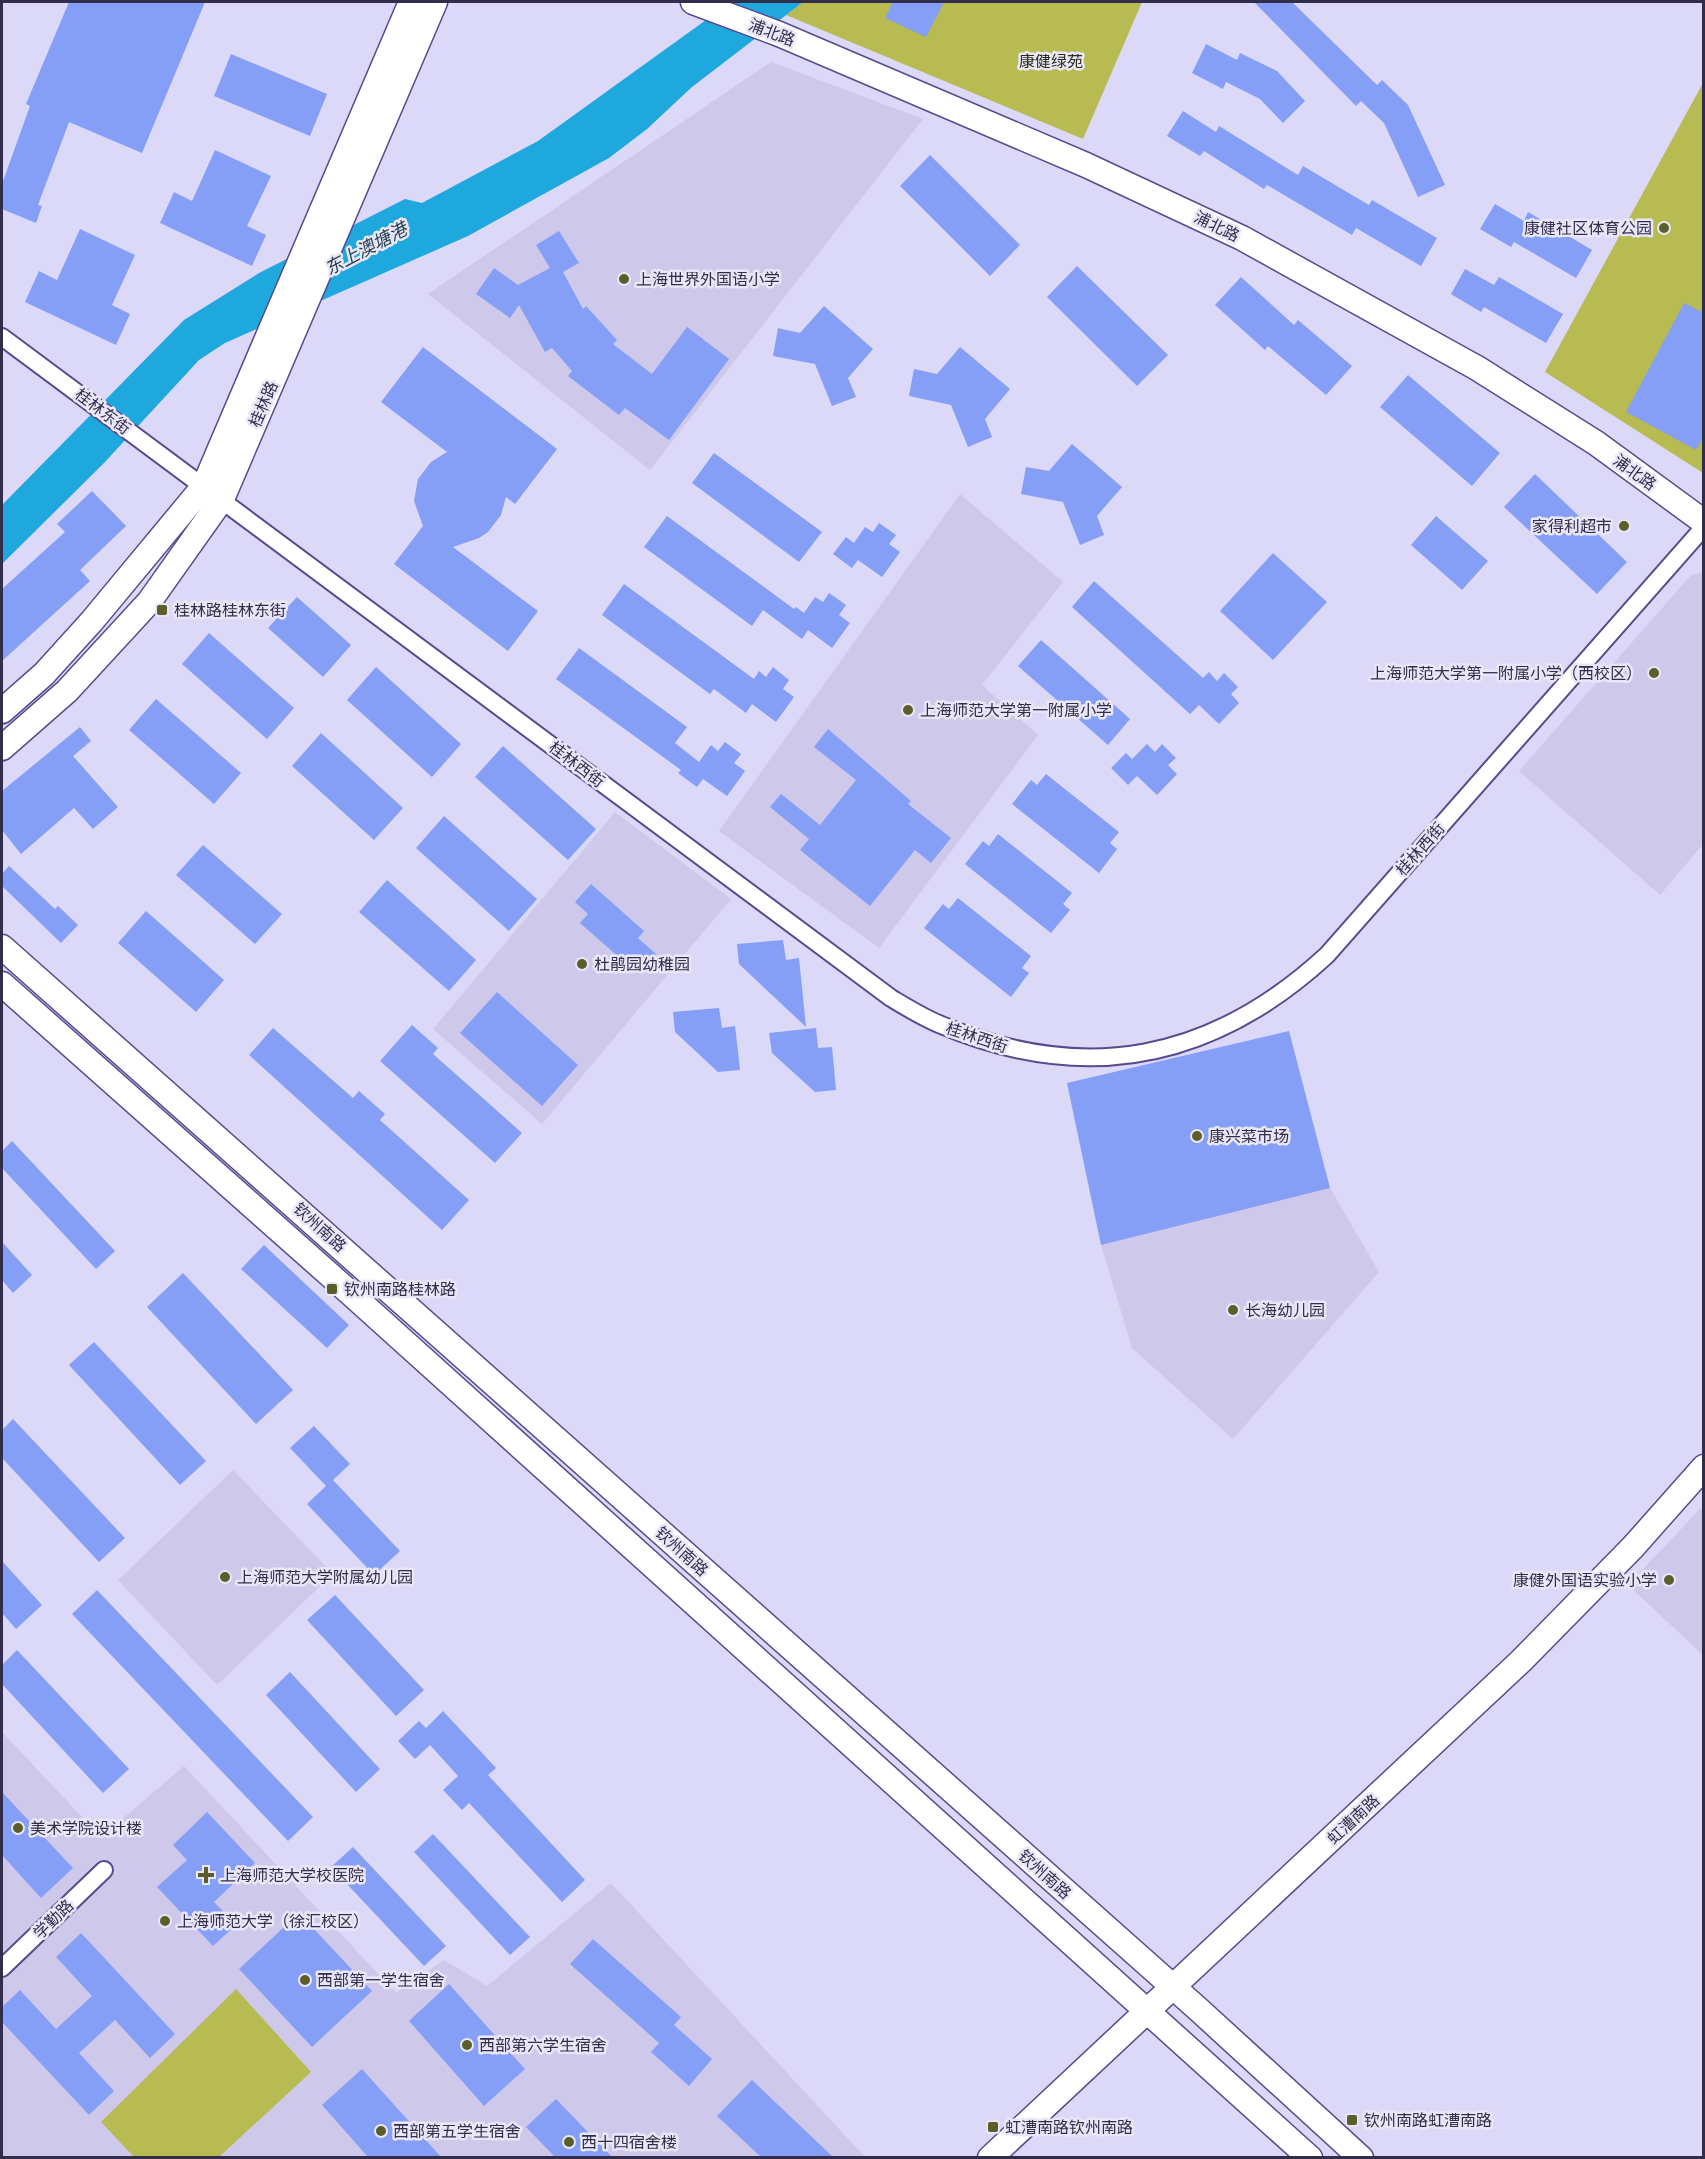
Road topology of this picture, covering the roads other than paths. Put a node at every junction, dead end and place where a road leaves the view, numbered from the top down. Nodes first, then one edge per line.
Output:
1 (411, 2) edge
2 (435, 2) edge
3 (696, 3) edge
4 (2, 337) edge
5 (213, 493) junction
6 (1704, 522) edge
7 (1704, 527) edge
8 (2, 711) edge
9 (2, 748) edge
10 (2, 947) edge
11 (2, 984) edge
12 (1704, 1467) edge
13 (104, 1870) dead end
14 (2, 1968) edge
15 (1174, 1989) junction
16 (1148, 2013) junction
17 (990, 2157) edge
18 (1310, 2157) edge
19 (1360, 2157) edge

1 - 5 street, 桂林路
2 - 5 street, 桂林路
3 - 6 street, 浦北路
4 - 5 street, 桂林东街
5 - 7 street, 桂林西街
5 - 8 street, 桂林路
5 - 9 street, 桂林路
10 - 15 street, 钦州南路
11 - 16 street, 钦州南路
12 - 15 street, 虹漕南路
13 - 14 street, 学勤路
15 - 16 street, 虹漕南路
15 - 19 street, 钦州南路
16 - 17 street, 虹漕南路
16 - 18 street, 钦州南路

